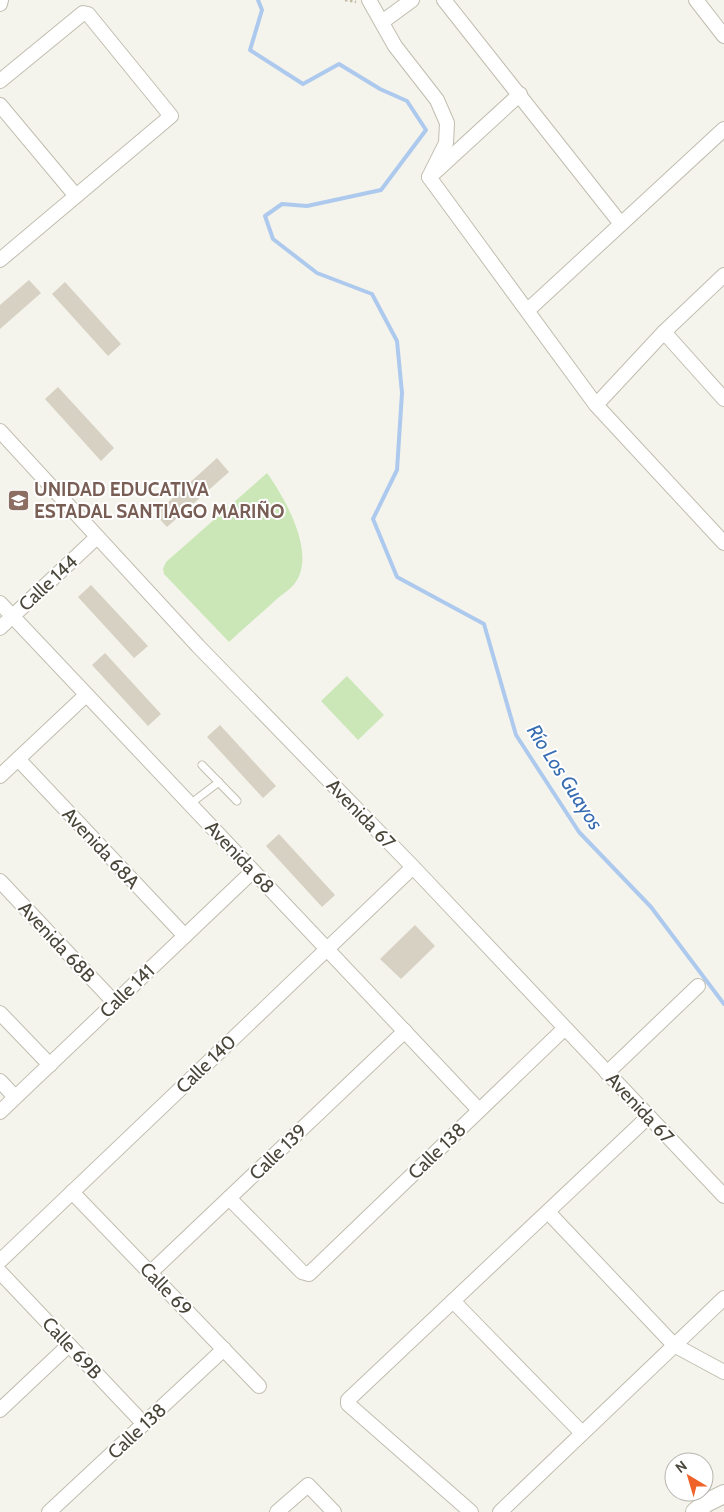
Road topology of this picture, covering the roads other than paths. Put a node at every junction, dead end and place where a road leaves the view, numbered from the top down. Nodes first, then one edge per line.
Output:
1 (1, 0) edge
2 (370, 0) edge
3 (412, 0) edge
4 (444, 0) edge
5 (696, 0) edge
6 (0, 4) edge
7 (382, 22) junction
8 (724, 36) edge
9 (0, 81) edge
10 (520, 94) junction
11 (0, 106) edge
12 (724, 129) edge
13 (429, 177) junction
14 (76, 196) junction
15 (621, 224) junction
16 (0, 260) edge
17 (723, 278) edge
18 (528, 310) junction
19 (664, 332) junction
20 (724, 399) edge
21 (596, 405) junction
22 (0, 431) edge
23 (96, 538) junction
24 (724, 543) edge
25 (0, 603) edge
26 (12, 617) junction
27 (0, 628) edge
28 (86, 695) junction
29 (18, 759) junction
30 (202, 765) dead end
31 (0, 776) edge
32 (219, 782) junction
33 (237, 801) dead end
34 (190, 804) junction
35 (413, 867) junction
36 (253, 871) junction
37 (0, 882) edge
38 (185, 936) junction
39 (327, 949) junction
40 (698, 986) dead end
41 (115, 1003) junction
42 (0, 1013) edge
43 (565, 1028) junction
44 (405, 1031) junction
45 (50, 1065) junction
46 (607, 1073) junction
47 (0, 1081) edge
48 (16, 1097) junction
49 (479, 1110) junction
50 (0, 1112) edge
51 (648, 1117) junction
52 (72, 1192) junction
53 (724, 1196) edge
54 (229, 1198) junction
55 (548, 1212) junction
56 (0, 1261) edge
57 (0, 1272) edge
58 (150, 1273) junction
59 (724, 1298) edge
60 (453, 1301) junction
61 (69, 1345) junction
62 (674, 1345) junction
63 (224, 1349) junction
64 (724, 1372) edge
65 (259, 1386) dead end
66 (0, 1410) edge
67 (144, 1424) junction
68 (582, 1433) junction
69 (724, 1494) edge
70 (49, 1512) edge
71 (278, 1512) edge
72 (334, 1512) edge
73 (471, 1512) edge
74 (500, 1512) edge
75 (695, 1512) edge

1 - 6 street
2 - 7 street
3 - 7 street
4 - 10 street
5 - 8 street
7 - 13 street
9 - 14 street
10 - 13 street
10 - 15 street
11 - 14 street
12 - 15 street
13 - 18 street
14 - 16 street
15 - 18 street
17 - 19 street
18 - 21 street
19 - 20 street
19 - 21 street
21 - 24 street
22 - 23 street, Avenida 67
23 - 26 street, Calle 144
23 - 35 street, Avenida 67
25 - 26 street, Avenida 68
26 - 27 street, Calle 144
26 - 28 street, Avenida 68
28 - 29 street
28 - 34 street, Avenida 68
29 - 31 street
29 - 38 street, Avenida 68A
30 - 32 lane
32 - 33 lane
32 - 34 lane
34 - 36 street, Avenida 68
35 - 39 street, Calle 140
35 - 43 street, Avenida 67
36 - 38 street, Calle 141
36 - 39 street, Avenida 68
37 - 41 street, Avenida 68B
38 - 41 street, Calle 141
39 - 44 street, Avenida 68
39 - 52 street, Calle 140
40 - 46 street
41 - 45 street, Calle 141
42 - 45 street
43 - 46 street, Avenida 67
43 - 49 street, Calle 138
44 - 49 street, Avenida 68
44 - 54 street, Calle 139
45 - 48 street, Calle 141
46 - 51 street, Avenida 67
47 - 48 street
48 - 50 street, Calle 141
49 - 54 street, Calle 138
51 - 53 street, Avenida 67
51 - 55 street
52 - 56 street, Calle 140
52 - 58 street, Calle 69
54 - 58 street, Calle 139
55 - 60 street
55 - 62 street
57 - 61 street, Calle 69B
58 - 63 street, Calle 69
59 - 62 street
60 - 68 street
60 - 73 street
61 - 66 street
61 - 67 street, Calle 69B
62 - 64 street
62 - 68 street
63 - 65 street, Calle 69
63 - 67 street, Calle 138
67 - 70 street, Calle 138
68 - 74 street
69 - 75 street
71 - 72 street

